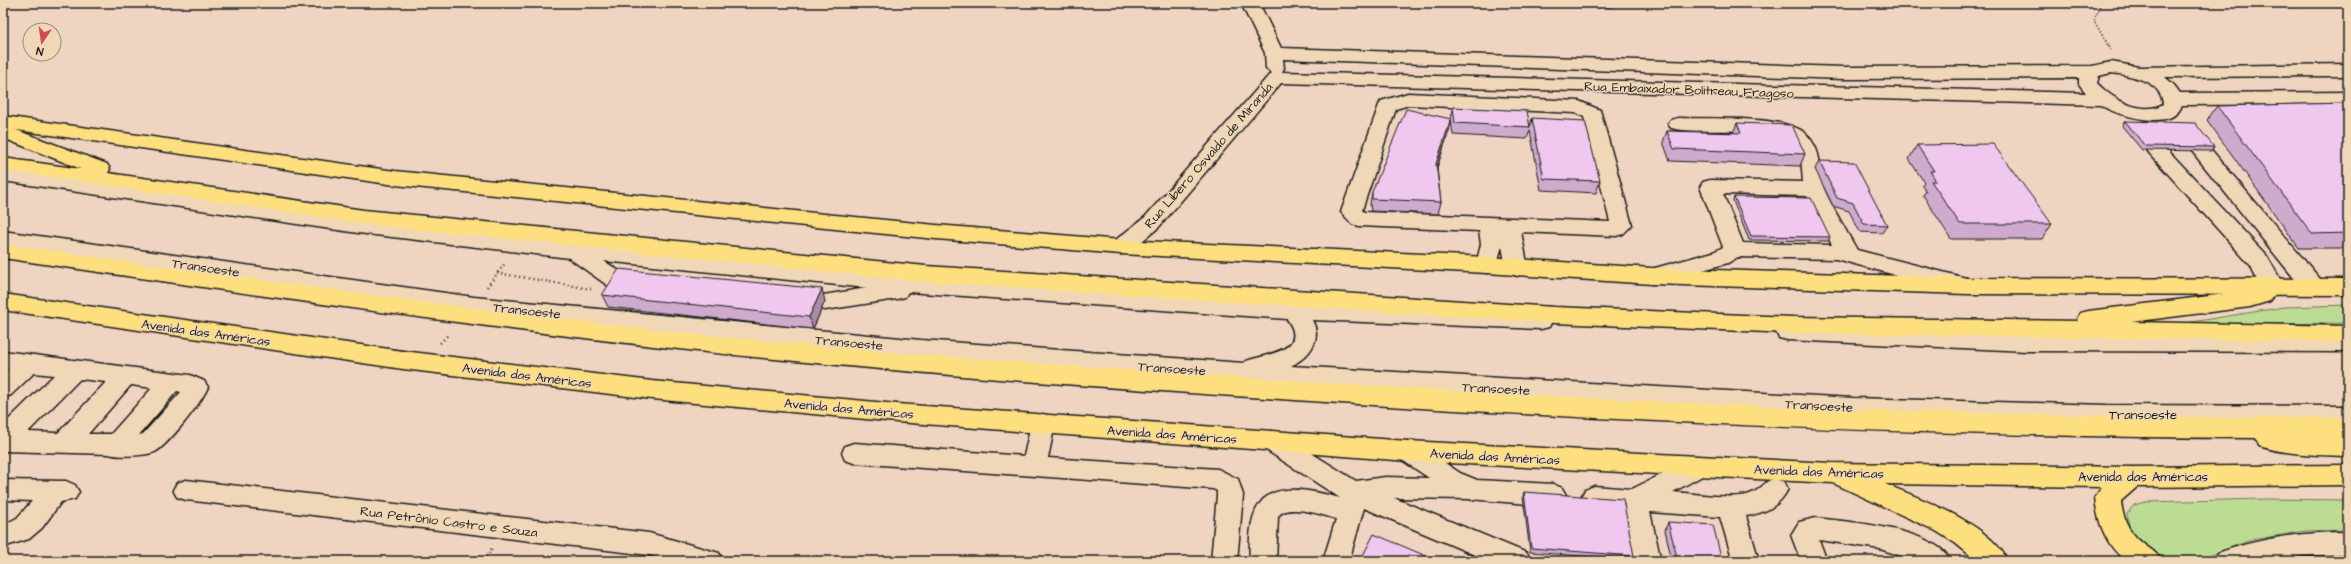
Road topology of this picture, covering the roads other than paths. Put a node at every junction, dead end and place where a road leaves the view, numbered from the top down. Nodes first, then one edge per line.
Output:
1 (1250, 3) edge
2 (1274, 53) junction
3 (2131, 70) junction
4 (2348, 70) edge
5 (2092, 72) junction
6 (1842, 73) junction
7 (1276, 77) junction
8 (1858, 93) junction
9 (2348, 98) edge
10 (2109, 103) junction
11 (2173, 110) junction
12 (3, 122) edge
13 (1678, 124) dead end
14 (2136, 125) edge
15 (3, 131) edge
16 (3, 164) edge
17 (3, 174) edge
18 (118, 181) junction
19 (1814, 189) junction
20 (1488, 224) junction
21 (1509, 225) junction
22 (3, 238) edge
23 (1121, 247) junction
24 (1735, 250) junction
25 (3, 251) edge
26 (574, 251) junction
27 (1848, 254) junction
28 (3, 264) edge
29 (1486, 265) junction
30 (106, 266) junction
31 (1517, 268) junction
32 (1652, 276) junction
33 (622, 284) edge
34 (928, 286) junction
35 (1967, 286) junction
36 (2270, 286) junction
37 (2313, 286) junction
38 (2348, 287) edge
39 (3, 302) edge
40 (825, 302) dead end
41 (608, 306) edge
42 (524, 309) junction
43 (1294, 311) junction
44 (813, 328) edge
45 (2041, 330) junction
46 (2348, 334) edge
47 (2348, 343) edge
48 (921, 349) junction
49 (3, 360) edge
50 (29, 363) junction
51 (75, 369) junction
52 (1215, 371) junction
53 (126, 376) junction
54 (3, 389) edge
55 (2348, 415) edge
56 (1043, 424) junction
57 (2227, 428) junction
58 (2348, 428) edge
59 (3, 441) edge
60 (1272, 441) junction
61 (64, 444) junction
62 (2348, 446) edge
63 (1408, 451) junction
64 (854, 453) dead end
65 (1034, 467) junction
66 (1697, 467) junction
67 (1831, 473) junction
68 (2348, 475) edge
69 (2132, 477) junction
70 (1775, 489) dead end
71 (3, 490) edge
72 (186, 490) dead end
73 (1475, 490) junction
74 (1635, 500) junction
75 (1352, 502) junction
76 (1730, 507) junction
77 (3, 536) edge
78 (2348, 543) edge
79 (710, 561) edge
80 (1224, 561) edge
81 (1263, 561) edge
82 (1336, 561) edge
83 (1518, 561) edge
84 (1648, 561) edge
85 (1746, 561) edge
86 (1814, 561) edge
87 (1938, 561) edge
88 (1995, 561) edge
89 (2148, 561) edge
90 (2227, 561) edge

1 - 2 street
2 - 6 street, Rua Embaixador Bolitreau Fragoso
2 - 7 street
3 - 4 street
3 - 5 street, Rua Embaixador Bolitreau Fragoso
3 - 11 street
5 - 6 street, Rua Embaixador Bolitreau Fragoso
5 - 10 street
6 - 8 street
7 - 8 street, Rua Embaixador Bolitreau Fragoso
7 - 23 street, Rua Libero Osvaldo de Miranda
8 - 10 street, Rua Embaixador Bolitreau Fragoso
9 - 11 street
10 - 11 street, Rua Embaixador Bolitreau Fragoso
10 - 14 street
12 - 23 main road
13 - 19 street
15 - 18 main road
16 - 18 main road
17 - 26 street
18 - 45 main road
19 - 24 street
19 - 27 street
20 - 21 street
20 - 21 street
20 - 29 street
21 - 31 street
22 - 42 street, Transoeste
23 - 29 main road
24 - 27 street
24 - 32 street
25 - 30 main road
26 - 33 street
26 - 34 street
27 - 35 street
28 - 30 main road
29 - 31 main road
30 - 57 main road
31 - 32 main road
32 - 35 main road
34 - 40 street
34 - 43 street
35 - 36 main road
36 - 37 main road
36 - 37 street
36 - 45 main road
37 - 38 main road
39 - 56 main road, Avenida das Américas
41 - 42 street
42 - 48 street, Transoeste
43 - 47 street
43 - 52 street
44 - 48 street
45 - 46 main road
48 - 52 street, Transoeste
49 - 50 street
50 - 51 street
50 - 54 street
51 - 53 street
51 - 59 street
52 - 55 street, Transoeste
53 - 61 street
53 - 61 street
56 - 60 main road, Avenida das Américas
56 - 65 street
57 - 58 main road
57 - 62 main road
59 - 61 street
60 - 63 main road, Avenida das Américas
60 - 75 street
63 - 66 main road, Avenida das Américas
63 - 73 street
64 - 65 street
65 - 80 street
66 - 67 main road, Avenida das Américas
66 - 74 street
67 - 69 main road, Avenida das Américas
67 - 88 main road
68 - 69 main road, Avenida das Américas
69 - 89 main road
70 - 76 street
71 - 77 street
72 - 79 street, Rua Petrônio Castro e Souza
73 - 74 street
73 - 75 street
74 - 76 street
74 - 84 street
75 - 81 street
75 - 82 street
75 - 83 street
76 - 85 street
78 - 90 street
86 - 87 street

